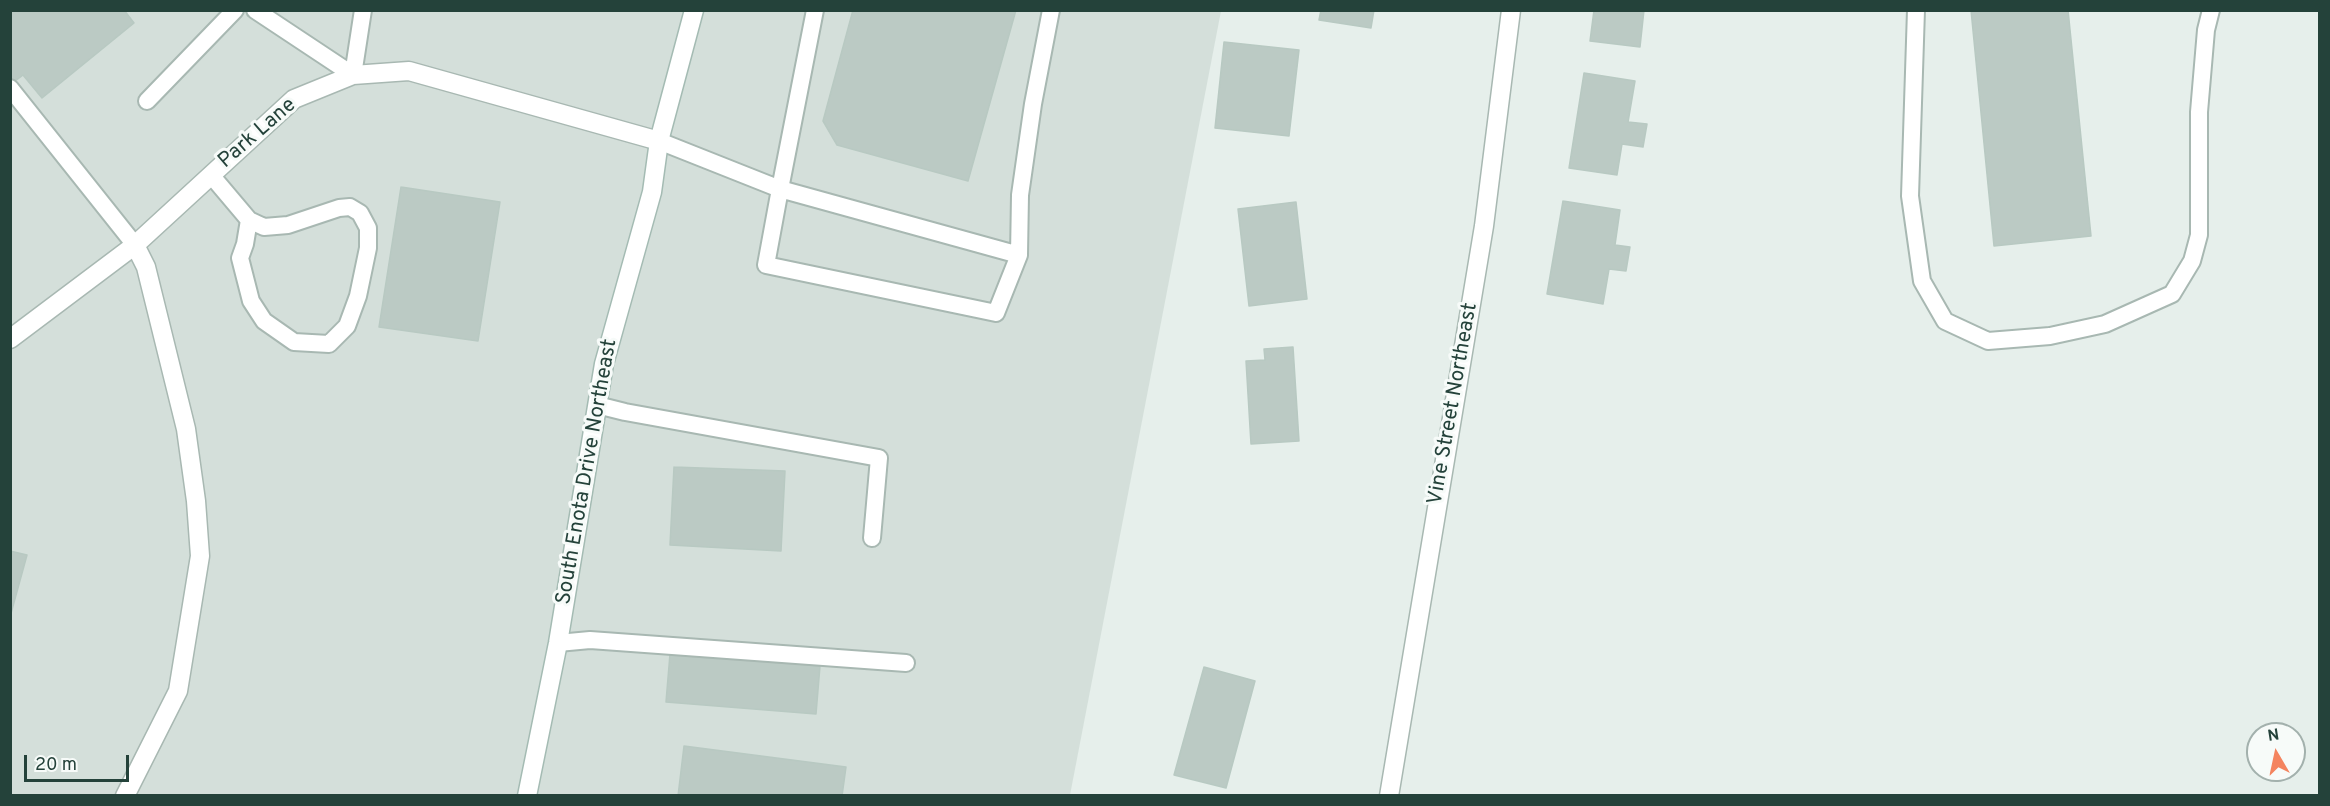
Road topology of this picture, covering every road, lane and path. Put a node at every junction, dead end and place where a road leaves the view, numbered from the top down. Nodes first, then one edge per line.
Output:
1 (235, 10) edge
2 (255, 10) edge
3 (363, 10) edge
4 (694, 10) edge
5 (815, 10) edge
6 (1051, 10) edge
7 (1511, 10) edge
8 (1916, 10) edge
9 (2211, 10) edge
10 (353, 75) junction
11 (10, 88) edge
12 (147, 101) dead end
13 (659, 141) junction
14 (211, 175) junction
15 (780, 189) junction
16 (249, 220) junction
17 (135, 245) junction
18 (1019, 255) junction
19 (10, 339) edge
20 (597, 405) junction
21 (872, 538) dead end
22 (558, 642) junction
23 (906, 663) dead end
24 (125, 795) edge
25 (527, 795) edge
26 (1389, 795) edge

1 - 12 lane
2 - 10 lane
3 - 10 lane
4 - 13 street, South Enota Drive Northeast
5 - 15 lane
6 - 18 lane
7 - 26 street, Vine Street Northeast
8 - 9 lane
10 - 13 street, Park Lane
10 - 14 street, Park Lane
11 - 17 lane
13 - 15 lane
13 - 20 street, South Enota Drive Northeast
14 - 16 lane
14 - 17 street, Park Lane
15 - 18 lane
15 - 18 lane
16 - 16 lane
17 - 19 street, Park Lane
17 - 24 street
20 - 21 lane
20 - 22 street, South Enota Drive Northeast
22 - 23 lane
22 - 25 street, South Enota Drive Northeast

